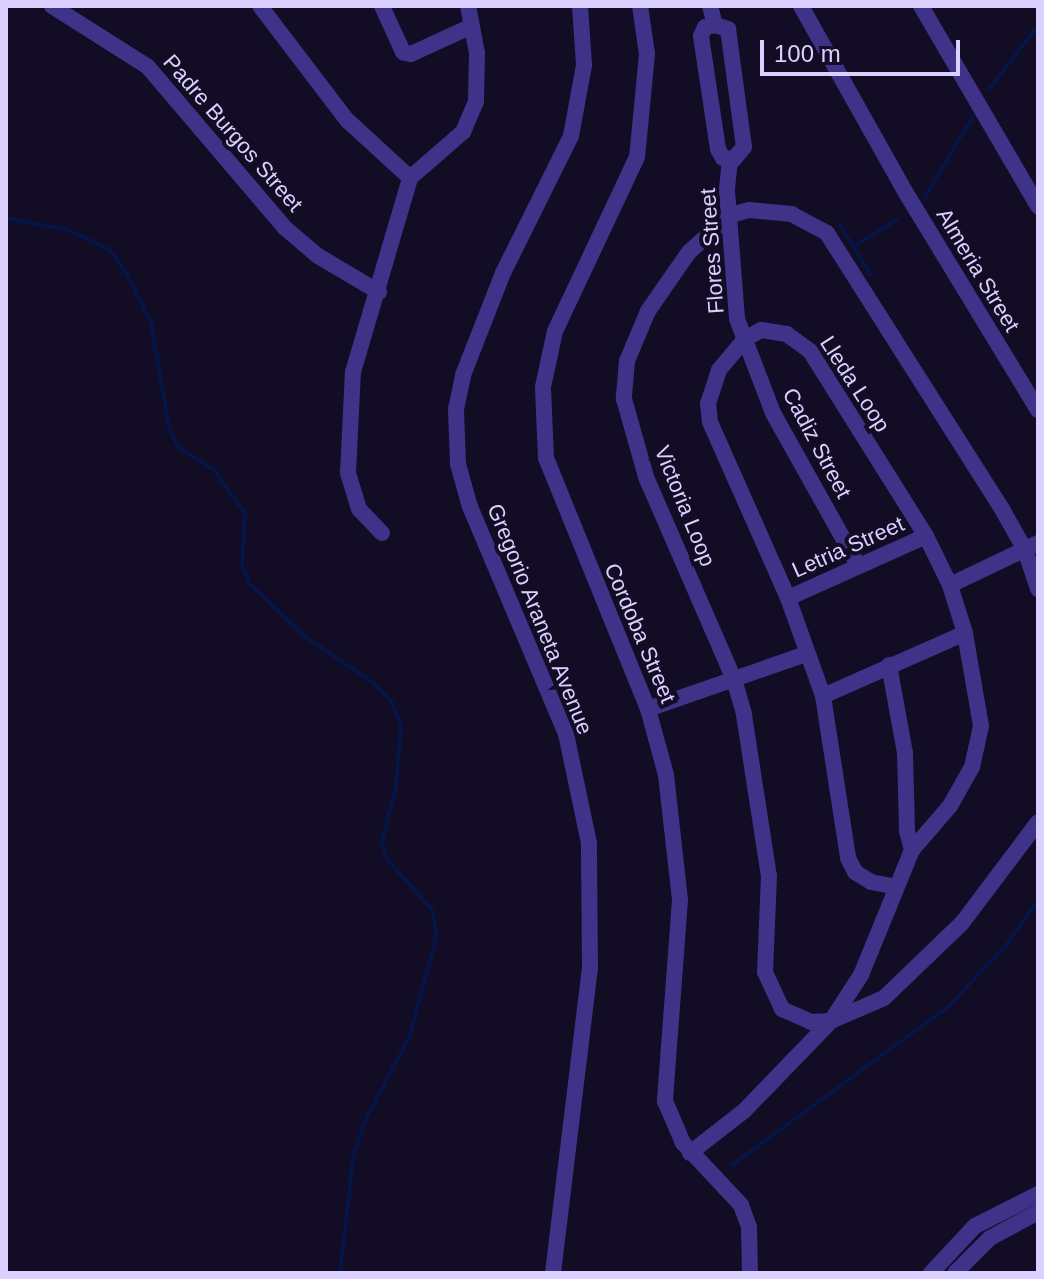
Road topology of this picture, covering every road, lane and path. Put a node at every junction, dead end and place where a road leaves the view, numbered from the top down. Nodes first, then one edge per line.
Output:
1 (52, 6) edge
2 (260, 6) edge
3 (382, 6) edge
4 (468, 6) edge
5 (580, 6) edge
6 (640, 6) edge
7 (710, 6) edge
8 (801, 6) edge
9 (921, 6) edge
10 (715, 25) junction
11 (472, 26) junction
12 (730, 160) junction
13 (410, 178) junction
14 (1038, 206) edge
15 (730, 215) junction
16 (379, 292) junction
17 (745, 339) junction
18 (1038, 410) edge
19 (382, 533) dead end
20 (926, 536) junction
21 (1032, 546) edge
22 (858, 565) junction
23 (950, 585) junction
24 (1038, 589) edge
25 (788, 598) junction
26 (965, 633) junction
27 (806, 654) junction
28 (889, 665) junction
29 (734, 679) junction
30 (823, 696) junction
31 (648, 709) junction
32 (1038, 822) edge
33 (912, 850) junction
34 (896, 887) junction
35 (831, 1021) junction
36 (690, 1153) junction
37 (1038, 1194) edge
38 (1038, 1212) edge
39 (553, 1273) edge
40 (750, 1273) edge
41 (931, 1273) edge
42 (955, 1273) edge

1 - 16 street, Padre Burgos Street
2 - 13 street
3 - 11 street
4 - 11 street
5 - 39 street, Gregorio Araneta Avenue
6 - 31 street, Cordoba Street
7 - 10 street, Flores Street
8 - 18 street, Almeria Street
9 - 14 street
10 - 12 street, Flores Street
10 - 12 street, Flores Street
11 - 13 street
12 - 15 street, Flores Street
13 - 16 street
15 - 17 street, Flores Street
15 - 21 street
15 - 29 street, Victoria Loop
16 - 19 street
17 - 20 street, Lleda Loop
17 - 22 street, Cadiz Street
17 - 25 street
20 - 22 street, Letria Street
20 - 23 street, Lleda Loop
21 - 23 street
21 - 24 street
22 - 25 street, Letria Street
23 - 26 street, Lleda Loop
25 - 27 street
26 - 28 street
26 - 33 street, Lleda Loop
27 - 29 street
27 - 30 street
28 - 30 street
28 - 33 street
29 - 31 street
29 - 35 street, Victoria Loop
30 - 34 street
31 - 36 street, Cordoba Street
32 - 35 street
33 - 34 street, Lleda Loop
34 - 35 street, Lleda Loop
35 - 36 street
36 - 40 street, Cordoba Street
37 - 41 street
38 - 42 street

